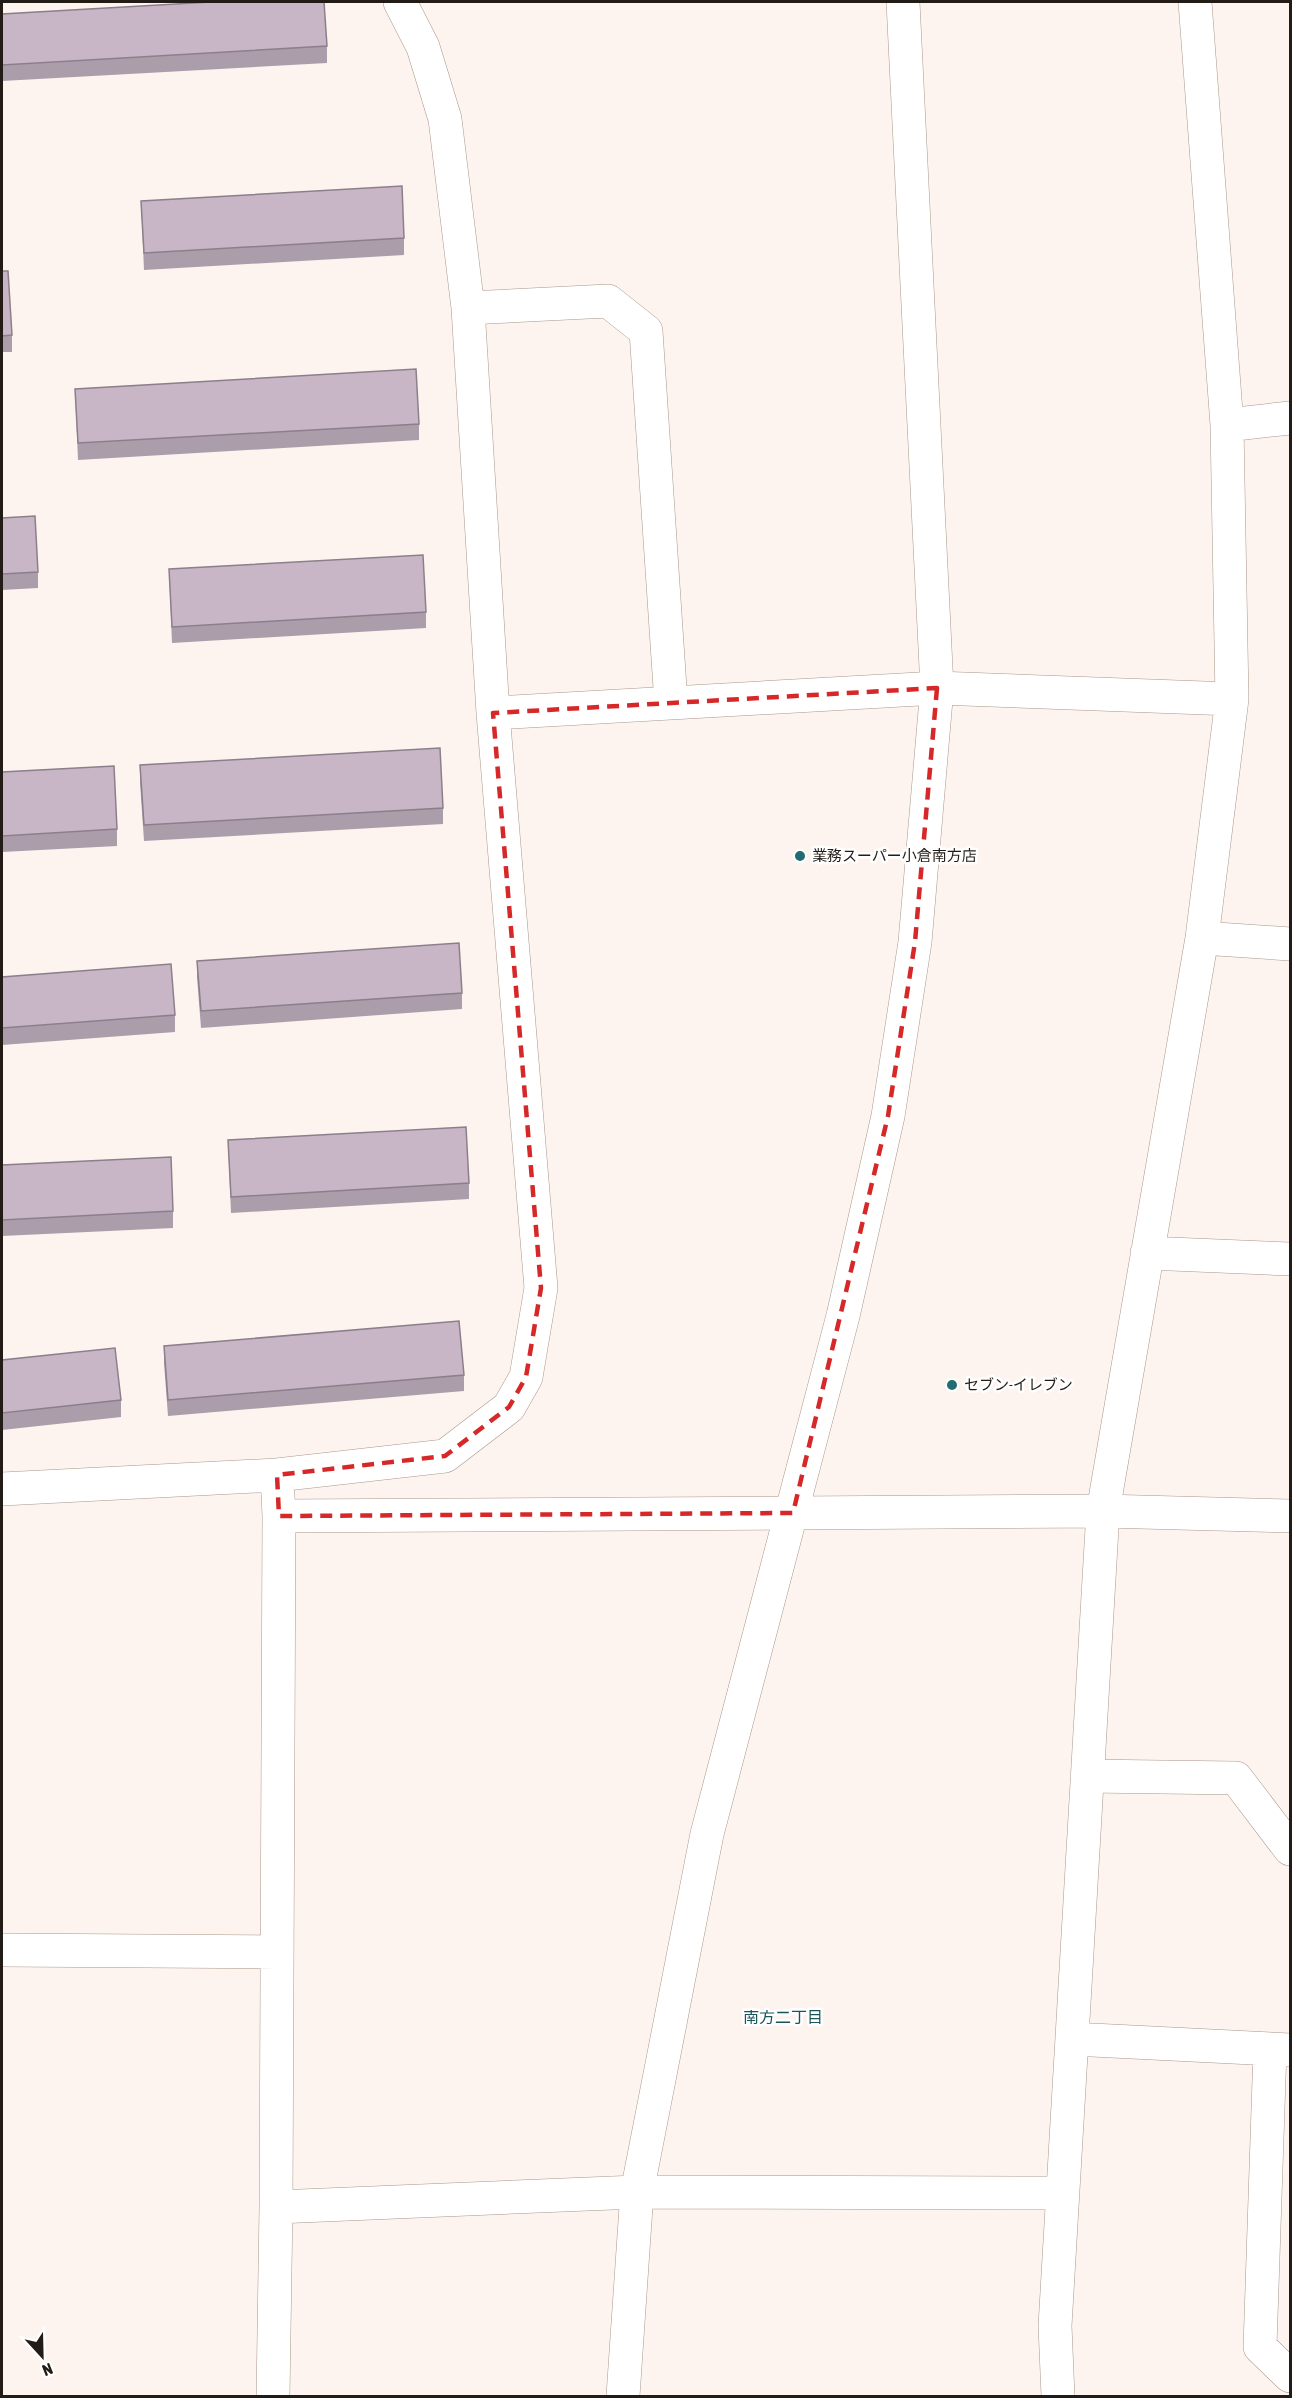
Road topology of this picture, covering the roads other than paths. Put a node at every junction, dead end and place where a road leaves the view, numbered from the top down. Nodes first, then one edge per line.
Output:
1 (400, 2) edge
2 (903, 2) edge
3 (1195, 2) edge
4 (468, 308) junction
5 (1290, 418) edge
6 (1227, 424) junction
7 (937, 688) junction
8 (1233, 699) junction
9 (670, 703) junction
10 (494, 713) junction
11 (1202, 938) junction
12 (1290, 944) edge
13 (1147, 1253) junction
14 (1290, 1259) edge
15 (277, 1474) junction
16 (2, 1489) edge
17 (1103, 1510) junction
18 (793, 1513) junction
19 (279, 1516) junction
20 (1290, 1516) edge
21 (1087, 1776) junction
22 (1290, 1849) edge
23 (2, 1950) edge
24 (277, 1952) junction
25 (1072, 2039) junction
26 (1280, 2049) edge
27 (637, 2192) junction
28 (1063, 2193) junction
29 (276, 2207) junction
30 (1290, 2376) edge
31 (273, 2397) edge
32 (623, 2397) edge
33 (1058, 2397) edge

1 - 4 street
2 - 7 street
3 - 6 street
4 - 9 street
4 - 10 street
5 - 6 street
6 - 8 street
7 - 8 street
7 - 9 street
7 - 18 street
8 - 11 street
9 - 10 street
10 - 15 street
11 - 12 street
11 - 13 street
13 - 14 street
13 - 17 street
15 - 16 street
15 - 19 street
17 - 18 street
17 - 20 street
17 - 21 street
18 - 19 street
18 - 27 street
19 - 24 street
21 - 22 street
21 - 25 street
23 - 24 street
24 - 29 street
25 - 26 street
25 - 28 street
26 - 30 street
27 - 28 street
27 - 29 street
27 - 32 street
28 - 33 street
29 - 31 street

